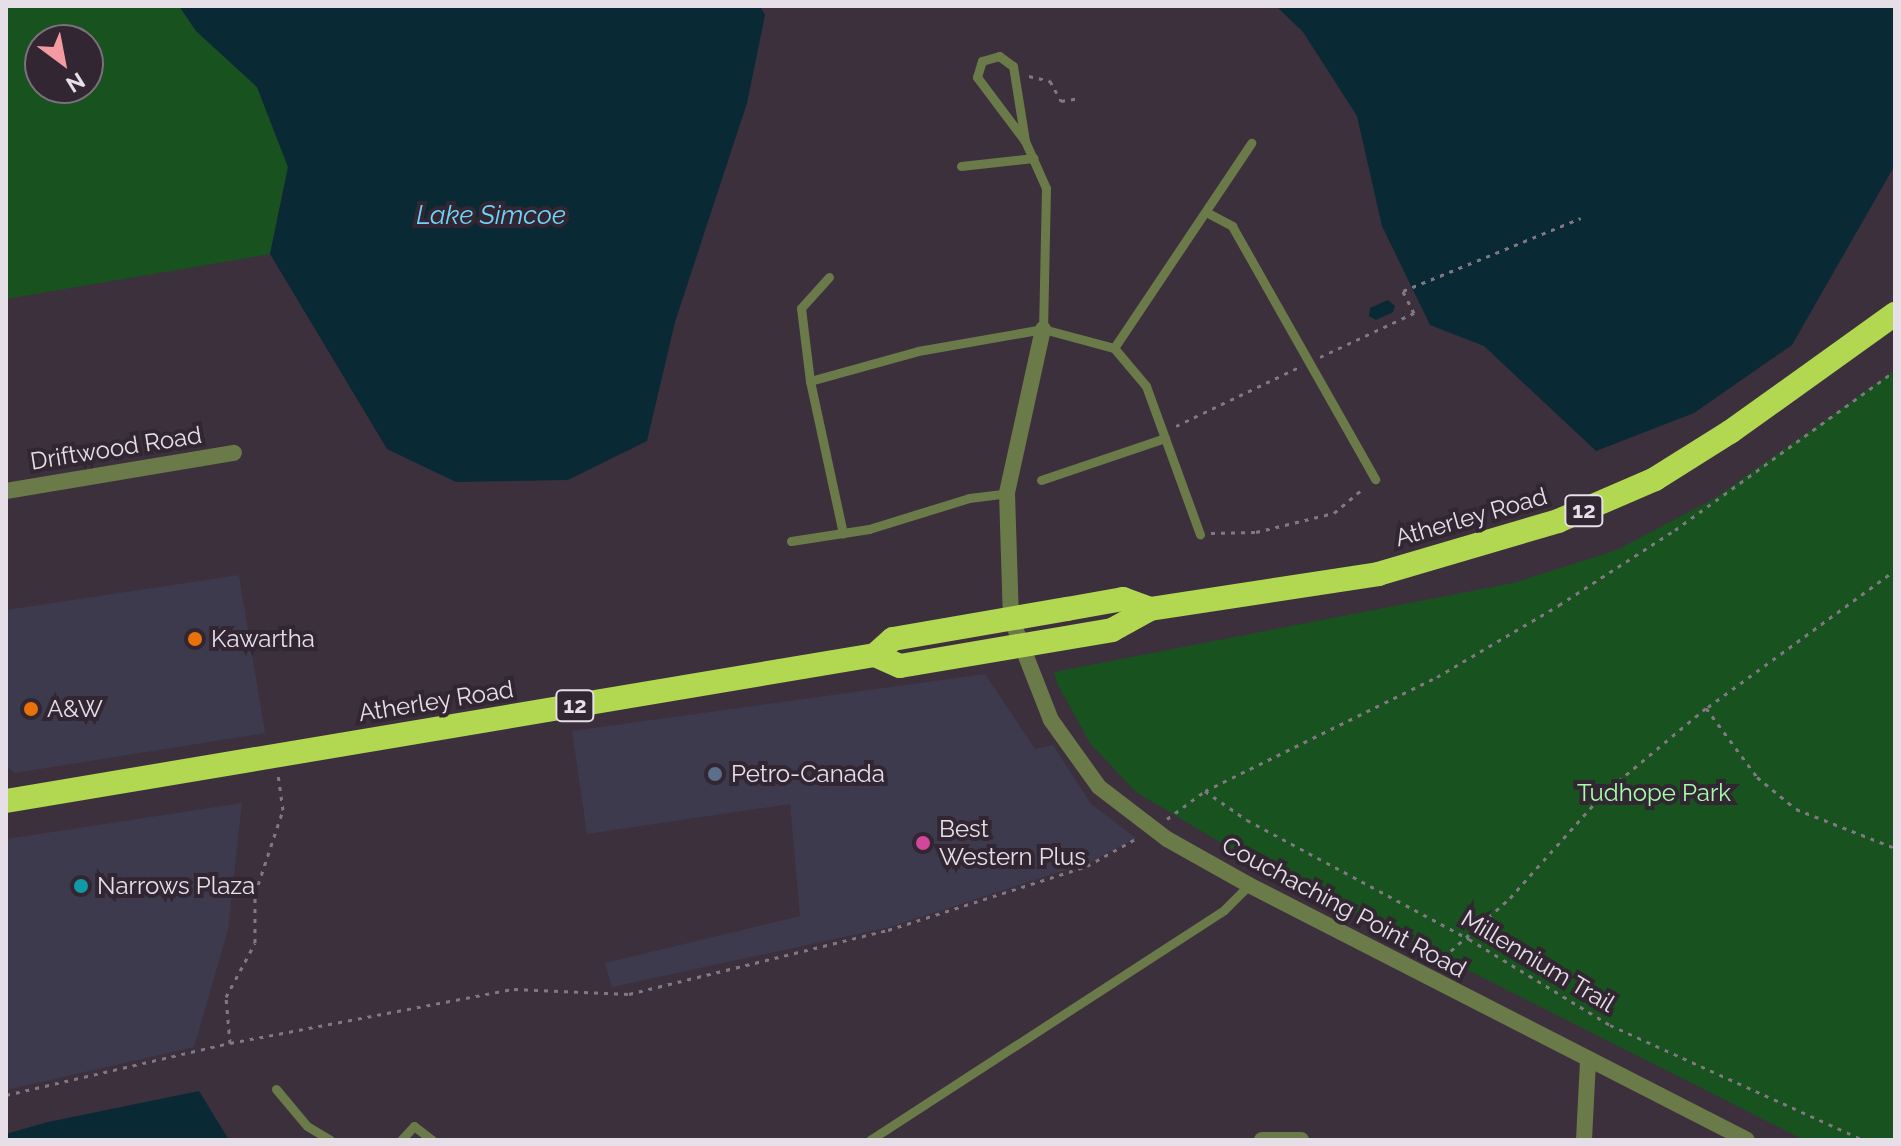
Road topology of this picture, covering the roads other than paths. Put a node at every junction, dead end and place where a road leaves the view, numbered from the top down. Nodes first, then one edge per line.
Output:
1 (1025, 141) junction
2 (1251, 143) dead end
3 (1034, 158) junction
4 (961, 166) dead end
5 (1206, 212) junction
6 (829, 277) dead end
7 (1895, 314) edge
8 (1043, 329) junction
9 (1114, 348) junction
10 (810, 381) junction
11 (1165, 438) junction
12 (234, 453) dead end
13 (1375, 479) road end
14 (1041, 480) dead end
15 (6, 491) edge
16 (1007, 493) junction
17 (843, 533) junction
18 (1200, 534) road end
19 (791, 541) dead end
20 (1150, 609) junction
21 (1011, 618) junction
22 (1019, 644) junction
23 (875, 655) junction
24 (6, 801) edge
25 (1249, 885) junction
26 (1588, 1062) junction
27 (276, 1089) dead end
28 (330, 1140) edge
29 (401, 1140) edge
30 (432, 1140) edge
31 (870, 1140) edge
32 (1262, 1140) edge
33 (1301, 1140) edge
34 (1584, 1140) edge
35 (1747, 1140) edge

1 - 1 lane
1 - 3 lane
2 - 5 lane
3 - 4 lane
3 - 8 lane
5 - 9 lane
5 - 13 lane
6 - 10 lane
7 - 20 highway, Atherley Road / 12
8 - 9 lane
8 - 10 lane
8 - 16 street, Couchaching Point Road
9 - 11 lane
10 - 17 lane
11 - 14 lane
11 - 18 lane
12 - 15 street, Driftwood Road
16 - 17 lane
16 - 21 street, Couchaching Point Road
17 - 19 lane
20 - 21 highway, Atherley Road / 12
20 - 22 highway, Atherley Road / 12
21 - 22 street, Couchaching Point Road
21 - 23 highway, Atherley Road / 12
22 - 23 highway, Atherley Road / 12
22 - 25 street, Couchaching Point Road
23 - 24 highway, Atherley Road / 12
25 - 26 street, Couchaching Point Road
25 - 31 lane
26 - 34 street
26 - 35 street, Couchaching Point Road
27 - 28 lane
29 - 30 lane
32 - 33 street

